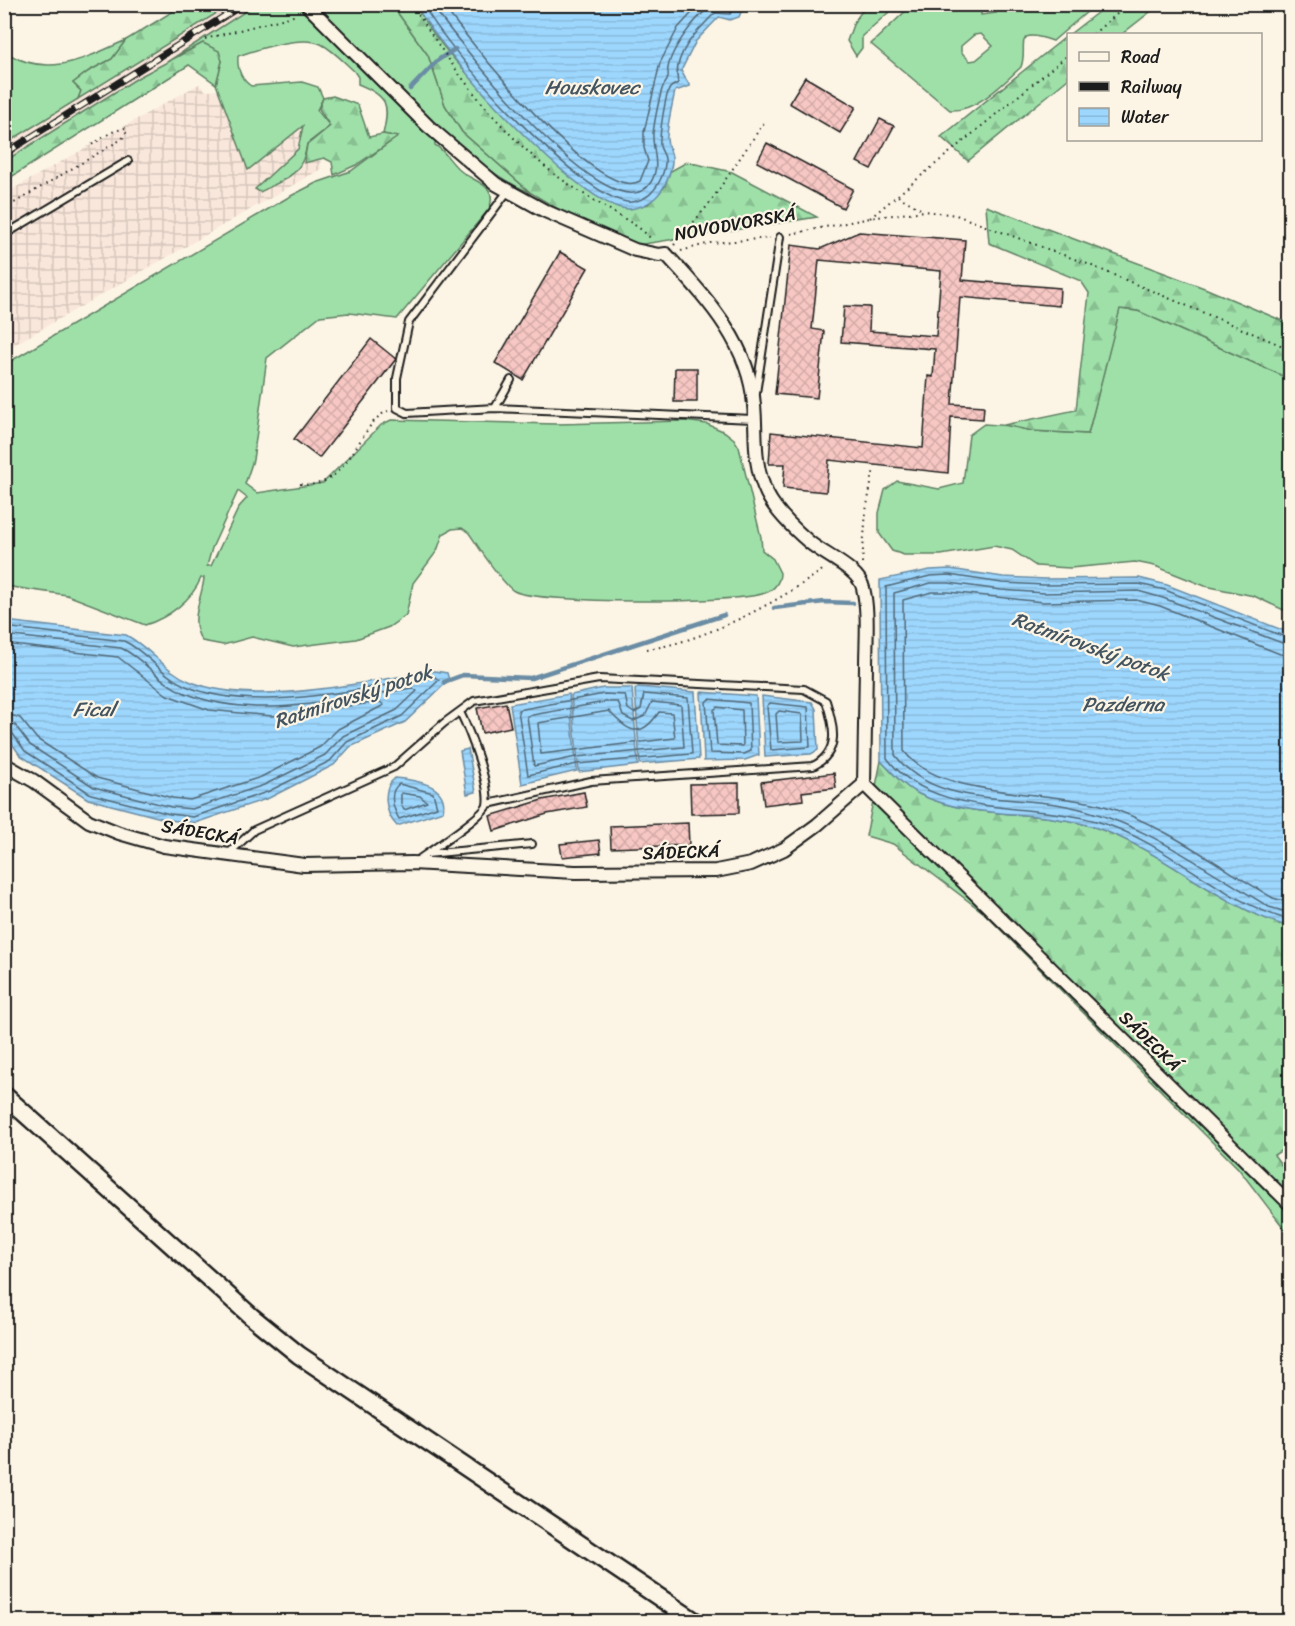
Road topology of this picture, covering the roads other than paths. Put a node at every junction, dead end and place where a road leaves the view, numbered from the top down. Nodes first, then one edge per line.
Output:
1 (309, 8) edge
2 (128, 161) dead end
3 (508, 191) junction
4 (4, 235) edge
5 (780, 237) road end
6 (511, 380) dead end
7 (495, 408) junction
8 (754, 412) junction
9 (460, 712) junction
10 (4, 764) edge
11 (864, 784) junction
12 (488, 804) junction
13 (532, 844) dead end
14 (427, 854) junction
15 (227, 856) junction
16 (412, 863) junction
17 (4, 1095) edge
18 (1290, 1204) edge
19 (696, 1622) edge

1 - 3 street
2 - 4 lane
3 - 7 lane
3 - 8 street, NOVODVORSKÁ
5 - 8 lane
6 - 7 lane
7 - 8 lane
8 - 11 street, NOVODVORSKÁ
9 - 12 lane
9 - 12 lane
9 - 15 lane
10 - 15 street, SÁDECKÁ
11 - 16 street, SÁDECKÁ
11 - 18 street, SÁDECKÁ
12 - 14 lane
13 - 14 lane
14 - 16 lane
15 - 16 street, SÁDECKÁ
17 - 19 main road

